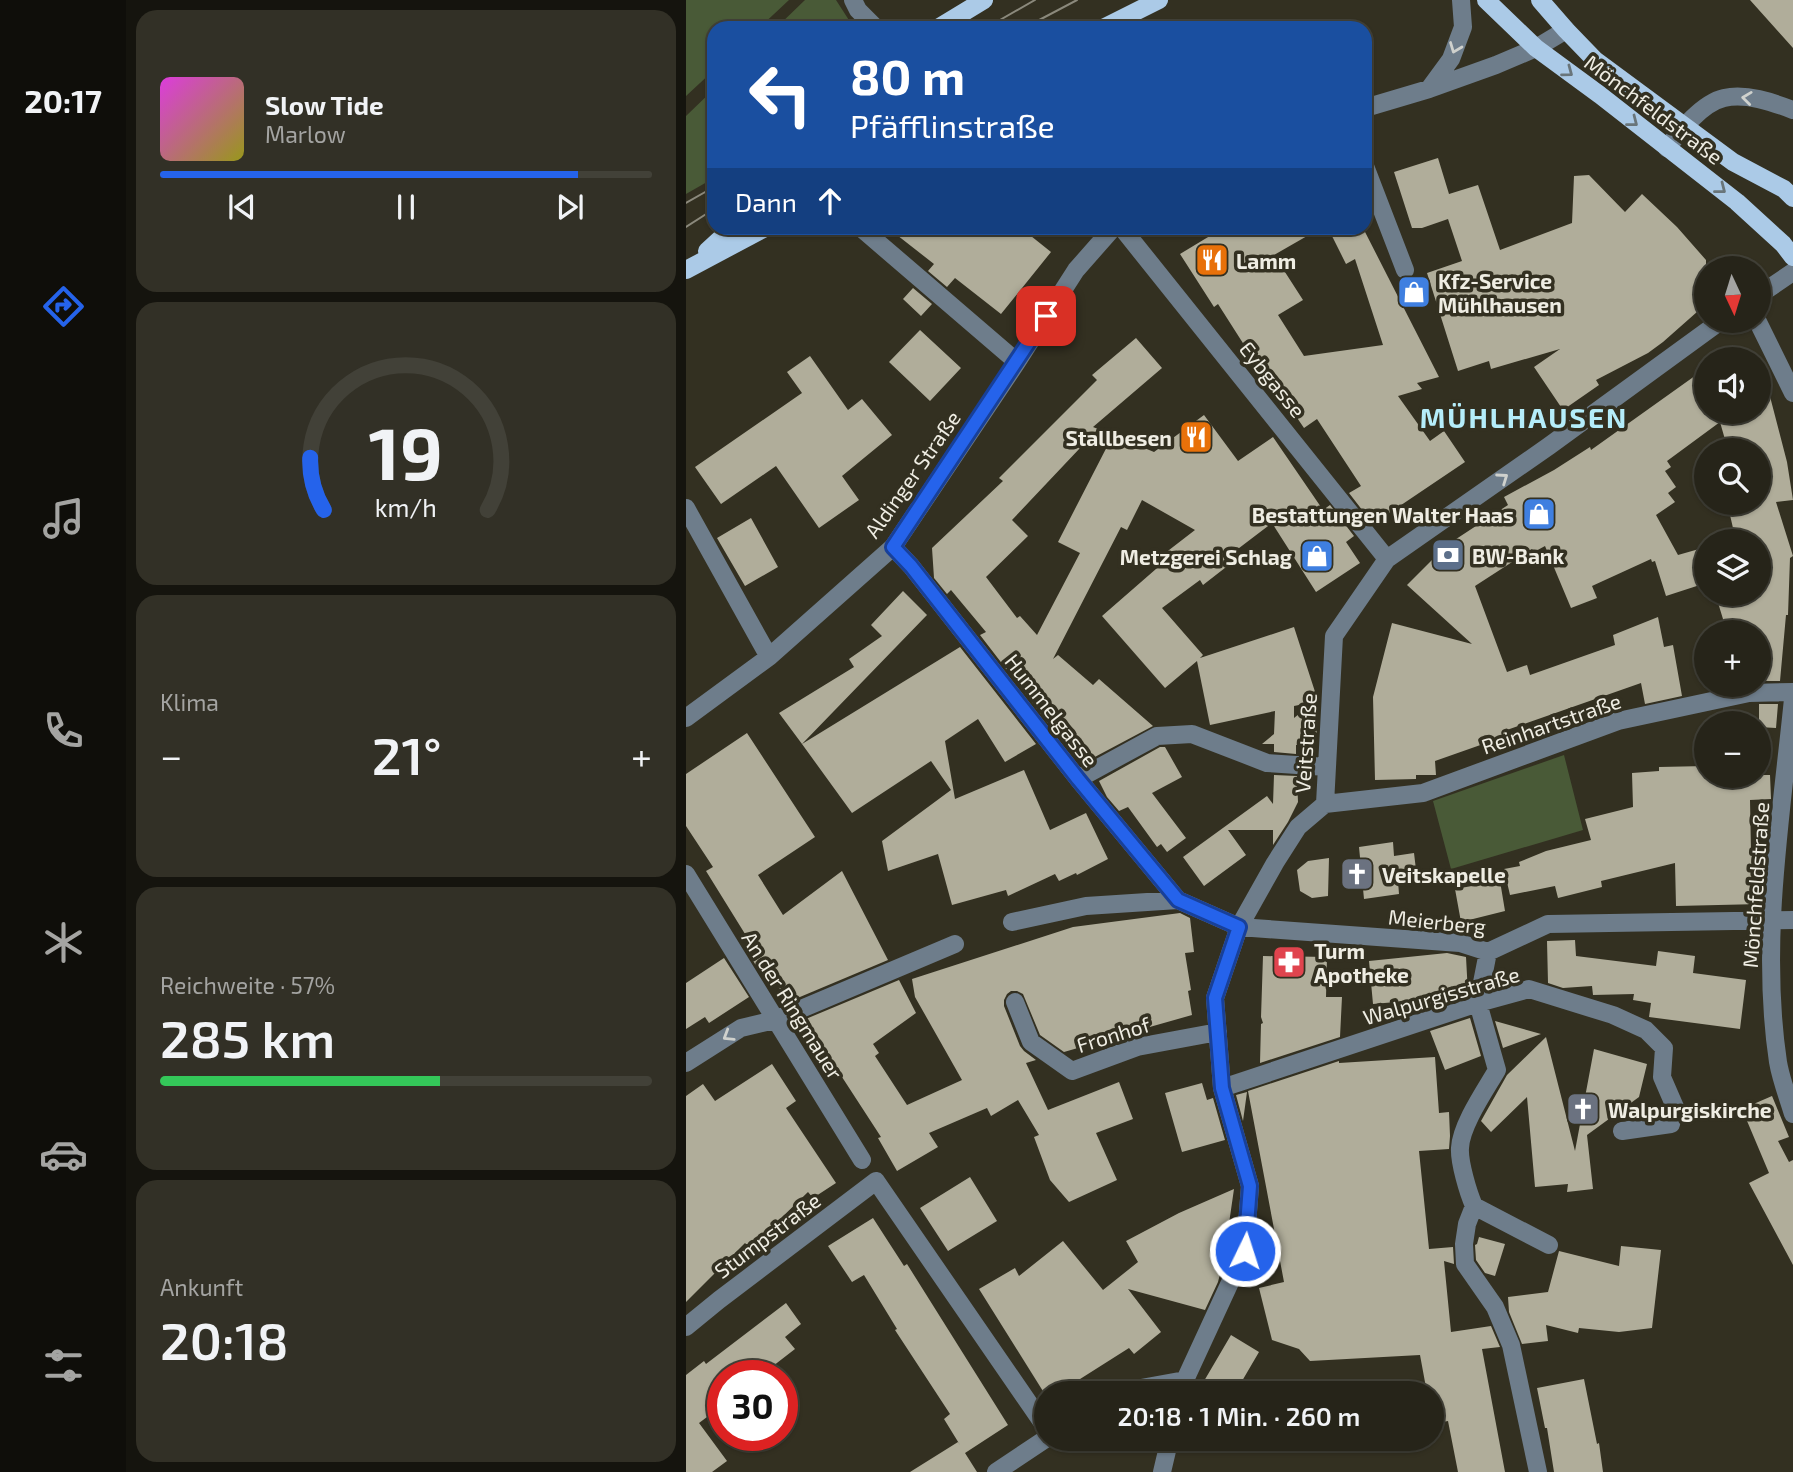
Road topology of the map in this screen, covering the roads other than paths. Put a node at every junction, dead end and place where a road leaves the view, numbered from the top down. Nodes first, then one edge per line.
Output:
1 (853, 0) edge
2 (984, 0) edge
3 (1159, 0) edge
4 (1461, 0) edge
5 (1486, 0) edge
6 (1540, 0) edge
7 (869, 21) edge
8 (950, 21) edge
9 (1118, 21) edge
10 (1566, 30) junction
11 (1536, 48) junction
12 (1429, 89) junction
13 (1372, 106) edge
14 (1793, 110) edge
15 (1684, 125) junction
16 (1667, 148) junction
17 (1372, 184) edge
18 (1793, 198) edge
19 (724, 235) edge
20 (752, 235) edge
21 (869, 235) edge
22 (1108, 235) edge
23 (1128, 235) edge
24 (1793, 257) edge
25 (688, 268) edge
26 (1405, 270) dead end
27 (1793, 272) edge
28 (1771, 287) edge
29 (1704, 333) edge
30 (1763, 333) edge
31 (1017, 362) junction
32 (1793, 393) edge
33 (686, 508) edge
34 (893, 547) junction
35 (1387, 559) junction
36 (769, 657) junction
37 (1793, 692) edge
38 (1793, 699) edge
39 (686, 718) edge
40 (1327, 767) junction
41 (1078, 779) junction
42 (1325, 804) junction
43 (686, 874) edge
44 (1178, 900) junction
45 (1771, 920) junction
46 (1793, 920) edge
47 (1012, 922) dead end
48 (1239, 927) junction
49 (955, 944) dead end
50 (1488, 952) junction
51 (1015, 1002) dead end
52 (1478, 1003) junction
53 (775, 1020) junction
54 (1218, 1032) junction
55 (686, 1063) edge
56 (1222, 1088) junction
57 (1793, 1114) edge
58 (1622, 1131) dead end
59 (862, 1160) dead end
60 (1474, 1206) junction
61 (1549, 1245) dead end
62 (686, 1327) edge
63 (1185, 1381) edge
64 (1034, 1411) edge
65 (1034, 1447) edge
66 (1167, 1451) edge
67 (996, 1472) edge
68 (1162, 1472) edge
69 (1538, 1472) edge

1 - 7 street
2 - 8 main road
3 - 9 main road
4 -> 12 street
5 - 11 main road, Mönchfeldstraße
6 - 10 main road
10 - 11 street
10 - 15 main road, Mönchfeldstraße
11 - 12 street
11 -> 16 main road, Mönchfeldstraße
12 - 13 street
14 -> 15 street
15 - 16 street
15 - 18 main road, Mönchfeldstraße
16 -> 24 main road, Mönchfeldstraße
17 - 26 street
19 - 25 main road
20 - 25 main road
21 - 31 street
22 - 31 street, Aldinger Straße
23 - 35 street, Eybgasse
27 - 28 street
35 -> 29 street, Veitstraße
30 - 32 street
31 - 34 street, Aldinger Straße
33 - 36 street
34 - 36 street, Aldinger Straße
34 - 41 street, Hummelgasse
35 - 40 street, Veitstraße
36 - 39 street, Aldinger Straße
37 - 42 street, Reinhartstraße
38 - 45 street, Mönchfeldstraße
40 - 41 street
40 - 42 street, Veitstraße
41 - 44 street, Hummelgasse
42 - 48 street, Veitstraße
43 - 53 street, An der Ringmauer
44 - 47 street
44 - 48 street, Meierberg
45 - 46 street, Meierberg
45 - 50 street, Meierberg
45 - 57 street, Mönchfeldstraße
48 - 50 street, Meierberg
48 - 54 street, Veitstraße
49 - 53 street
50 - 52 street
51 - 54 street, Fronhof
52 - 56 street, Walpurgisstraße
52 - 58 street, Walpurgisstraße
52 - 60 street
53 -> 55 street
53 - 59 street, An der Ringmauer
54 - 56 street, Veitstraße
56 - 63 street, Veitstraße
60 - 61 street
60 - 69 street
62 - 64 street, Stumpstraße
65 - 67 street
66 - 68 street

